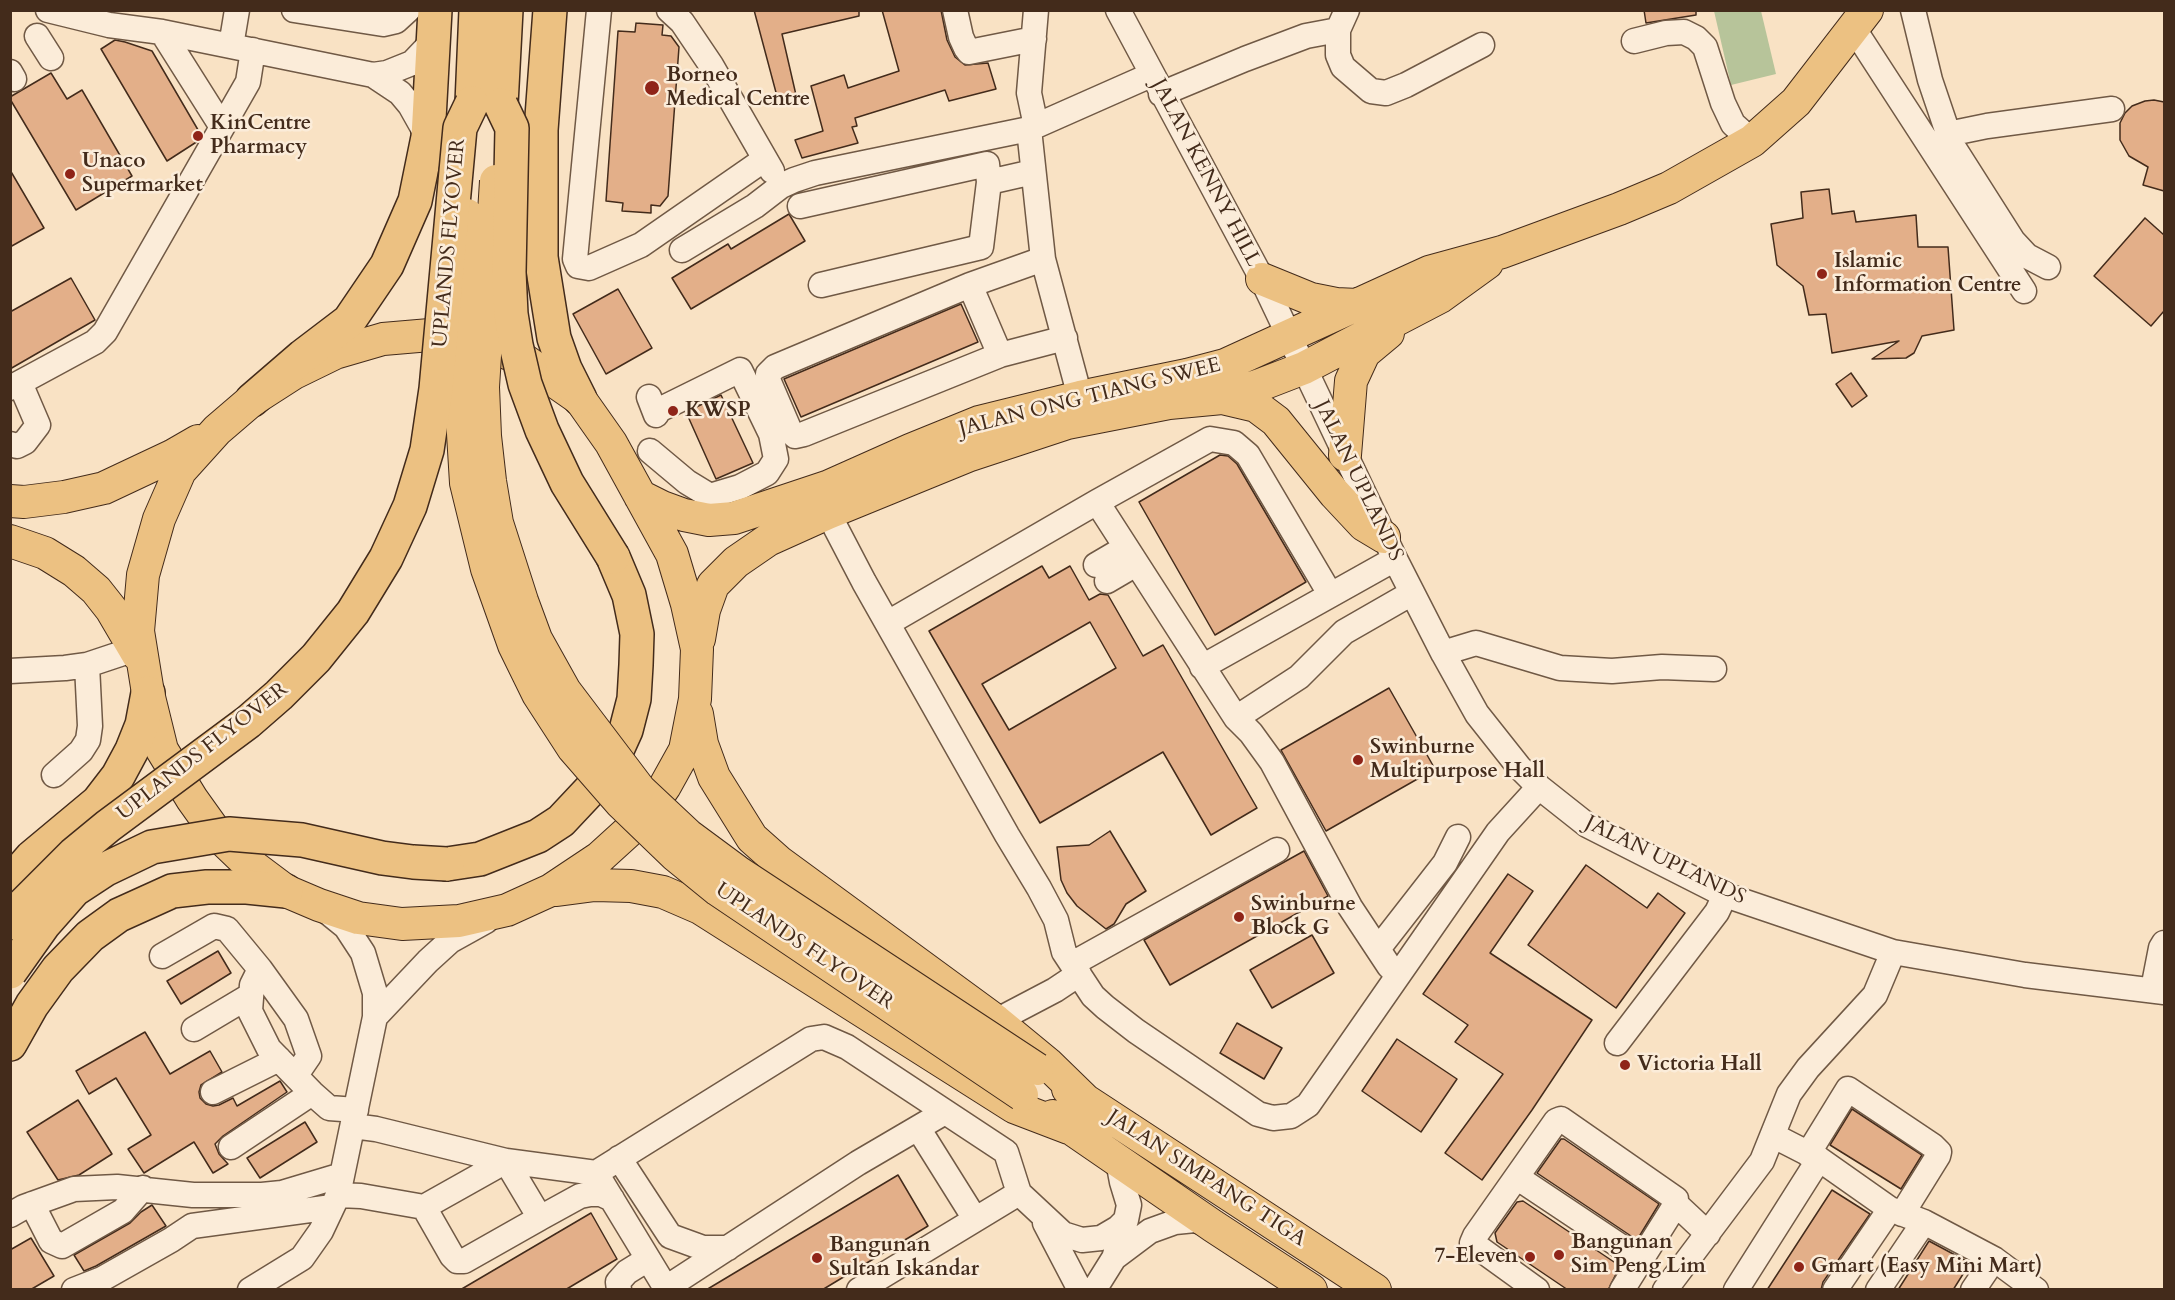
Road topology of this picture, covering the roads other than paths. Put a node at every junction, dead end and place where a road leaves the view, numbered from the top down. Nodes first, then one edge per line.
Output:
1 (48, 10) edge
2 (237, 10) edge
3 (294, 10) edge
4 (408, 10) edge
5 (476, 10) edge
6 (506, 10) edge
7 (550, 10) edge
8 (599, 10) edge
9 (669, 10) edge
10 (955, 10) edge
11 (1036, 10) edge
12 (1118, 10) edge
13 (1913, 10) edge
14 (1342, 20) edge
15 (1861, 20) edge
16 (434, 26) edge
17 (162, 33) junction
18 (37, 36) dead end
19 (1034, 39) junction
20 (1634, 41) dead end
21 (1482, 45) dead end
22 (242, 48) junction
23 (51, 58) dead end
24 (373, 75) junction
25 (1156, 85) junction
26 (487, 104) junction
27 (2112, 109) dead end
28 (1033, 127) junction
29 (222, 128) junction
30 (1948, 134) junction
31 (428, 137) junction
32 (1752, 141) junction
33 (765, 159) junction
34 (1033, 172) junction
35 (989, 182) junction
36 (781, 186) junction
37 (715, 194) junction
38 (755, 206) junction
39 (800, 206) dead end
40 (682, 250) dead end
41 (1502, 252) junction
42 (1043, 259) junction
43 (2048, 267) dead end
44 (1262, 279) junction
45 (821, 285) dead end
46 (970, 285) junction
47 (2024, 291) dead end
48 (1440, 297) junction
49 (1358, 305) junction
50 (1289, 337) junction
51 (1065, 338) junction
52 (1000, 355) junction
53 (1304, 368) junction
54 (15, 386) edge
55 (649, 397) dead end
56 (1080, 397) junction
57 (1222, 398) junction
58 (580, 399) junction
59 (252, 400) junction
60 (779, 429) junction
61 (217, 430) junction
62 (10, 444) edge
63 (651, 451) dead end
64 (1345, 455) junction
65 (767, 473) junction
66 (640, 496) junction
67 (15, 500) edge
68 (1096, 502) junction
69 (772, 507) junction
70 (828, 513) junction
71 (10, 541) edge
72 (1390, 548) junction
73 (1131, 556) junction
74 (1102, 573) dead end
75 (1412, 593) junction
76 (1330, 594) junction
77 (888, 623) junction
78 (697, 649) junction
79 (1443, 653) junction
80 (138, 655) junction
81 (87, 665) junction
82 (1202, 667) junction
83 (1714, 669) dead end
84 (10, 671) edge
85 (148, 693) junction
86 (695, 699) junction
87 (1236, 718) junction
88 (54, 775) dead end
89 (1539, 787) junction
90 (1458, 837) dead end
91 (1276, 850) dead end
92 (10, 882) edge
93 (551, 890) junction
94 (286, 891) junction
95 (1725, 895) junction
96 (319, 905) junction
97 (507, 910) junction
98 (10, 923) edge
99 (2164, 943) edge
100 (1378, 949) junction
101 (1893, 952) junction
102 (162, 956) dead end
103 (260, 969) junction
104 (1075, 969) junction
105 (10, 972) edge
106 (1397, 975) junction
107 (2159, 990) edge
108 (251, 995) junction
109 (375, 1017) junction
110 (996, 1021) junction
111 (194, 1029) dead end
112 (1617, 1043) dead end
113 (10, 1044) edge
114 (287, 1067) junction
115 (1030, 1082) junction
116 (213, 1092) dead end
117 (312, 1093) junction
118 (1085, 1100) junction
119 (945, 1112) junction
120 (354, 1118) junction
121 (918, 1128) junction
122 (1069, 1128) junction
123 (1774, 1136) junction
124 (231, 1147) dead end
125 (1813, 1156) junction
126 (619, 1158) junction
127 (506, 1161) junction
128 (1118, 1161) junction
129 (596, 1173) junction
130 (1518, 1178) junction
131 (143, 1188) junction
132 (337, 1192) junction
133 (1019, 1193) junction
134 (612, 1199) junction
135 (1676, 1204) junction
136 (264, 1205) junction
137 (424, 1207) junction
138 (21, 1209) edge
139 (1040, 1213) junction
140 (1905, 1215) junction
141 (540, 1218) junction
142 (975, 1219) junction
143 (1126, 1220) junction
144 (1213, 1226) junction
145 (1708, 1234) junction
146 (728, 1248) junction
147 (1114, 1258) junction
148 (648, 1259) junction
149 (1994, 1259) junction
150 (1641, 1260) junction
151 (666, 1289) edge
152 (74, 1290) edge
153 (250, 1290) edge
154 (619, 1290) edge
155 (859, 1290) edge
156 (1080, 1290) edge
157 (1094, 1290) edge
158 (1311, 1290) edge
159 (1375, 1290) edge
160 (1537, 1290) edge
161 (1622, 1290) edge
162 (1665, 1290) edge
163 (1736, 1290) edge
164 (1835, 1290) edge
165 (1878, 1290) edge
166 (1973, 1290) edge
167 (2036, 1290) edge

1 - 17 street
2 - 22 street
3 - 4 street
5 - 26 highway
6 - 26 highway
7 - 58 highway
8 - 37 street
9 - 33 street
10 - 19 street
11 - 19 street
12 - 25 street, JALAN KENNY HILL
13 - 30 street
14 - 21 street
14 - 25 street
15 - 32 main road, JALAN ONG TIANG SWEE
15 - 47 street
16 - 24 street
16 - 31 highway
17 - 22 street
17 - 29 street
18 - 23 street
19 - 28 street
20 - 32 street
22 - 24 street
22 - 29 street
24 - 31 street
25 - 28 street
25 - 44 street, JALAN KENNY HILL
26 - 98 highway, UPLANDS FLYOVER, bridge
26 - 105 highway, UPLANDS FLYOVER, bridge
26 - 115 main road, UPLANDS FLYOVER, bridge
27 - 30 street
28 - 34 street
28 - 36 street
29 - 54 street
30 - 43 street
31 - 59 highway
32 - 41 main road, JALAN ONG TIANG SWEE
33 - 36 street
33 - 37 street
34 - 35 street
34 - 42 street
35 - 39 street
35 - 45 street
36 - 38 street
37 - 38 street
38 - 40 street
41 - 48 main road, JALAN ONG TIANG SWEE
41 - 49 main road, JALAN ONG TIANG SWEE
42 - 46 street
42 - 51 street
44 - 49 main road
44 - 50 street, JALAN KENNY HILL
46 - 52 street
46 - 60 street
48 - 53 main road, JALAN ONG TIANG SWEE
48 - 64 main road
49 - 50 main road, JALAN ONG TIANG SWEE
50 - 53 street, JALAN KENNY HILL
50 - 56 main road, JALAN ONG TIANG SWEE
51 - 52 street
51 - 56 street
52 - 60 street
53 - 57 main road, JALAN ONG TIANG SWEE
53 - 64 street, JALAN UPLANDS
54 - 62 street
55 - 60 street
56 - 69 main road, JALAN ONG TIANG SWEE
57 - 70 main road, JALAN ONG TIANG SWEE
57 - 72 main road
58 - 59 main road
58 - 66 main road
59 - 61 main road
60 - 65 street
61 - 67 main road
61 - 80 main road
63 - 65 street
64 - 72 street, JALAN UPLANDS
65 - 69 street
66 - 69 main road, JALAN ONG TIANG SWEE
66 - 78 main road
68 - 73 street
68 - 76 street
68 - 77 street
70 - 77 street
70 - 78 main road, JALAN ONG TIANG SWEE
71 - 80 main road
72 - 75 street, JALAN UPLANDS
72 - 76 street
73 - 74 street
73 - 82 street
75 - 79 street, JALAN UPLANDS
75 - 87 street
76 - 82 street
77 - 104 street
78 - 86 main road
79 - 83 street
79 - 89 street, JALAN UPLANDS
80 - 81 street
80 - 85 main road
81 - 84 street
81 - 88 street
82 - 87 street
85 - 92 highway
85 - 94 main road
86 - 93 main road
86 - 110 main road
87 - 100 street
89 - 95 street, JALAN UPLANDS
89 - 106 street
90 - 100 street
91 - 104 street
93 - 97 main road
93 - 122 main road
94 - 96 main road
94 - 113 highway
95 - 101 street, JALAN UPLANDS
95 - 112 street
96 - 97 main road
96 - 109 street
97 - 109 street
99 - 107 street
100 - 106 street
101 - 107 street, JALAN UPLANDS
101 - 123 street
102 - 103 street
103 - 108 street
103 - 114 street
104 - 106 street
104 - 110 street
108 - 111 street
108 - 114 street
109 - 120 street
110 - 118 main road
114 - 116 street
114 - 117 street
115 - 118 main road, JALAN SIMPANG TIGA
115 - 122 main road, JALAN SIMPANG TIGA
117 - 120 street
117 - 124 street
118 - 159 main road, JALAN SIMPANG TIGA
119 - 121 street
119 - 126 street
119 - 133 street
120 - 127 street
120 - 132 street
121 - 142 street
121 - 146 street
122 - 128 main road, JALAN SIMPANG TIGA
123 - 125 street
123 - 145 street
125 - 140 street
125 - 140 street
125 - 163 street
126 - 129 street
126 - 146 street
127 - 129 street
127 - 137 street
127 - 141 street
128 - 143 street
128 - 144 main road, JALAN SIMPANG TIGA
129 - 134 street
130 - 135 street
130 - 150 street
130 - 160 street
131 - 136 street
131 - 138 street
131 - 138 street
132 - 136 street
132 - 136 street
132 - 137 street
132 - 153 street
133 - 139 street
133 - 142 street
134 - 141 street
134 - 148 street
135 - 145 street
135 - 150 street
136 - 152 street
137 - 141 street
139 - 143 street
139 - 156 street
140 - 149 street
140 - 164 street
140 - 165 street
142 - 155 street
143 - 147 street
144 - 147 street
144 - 158 main road, JALAN SIMPANG TIGA
145 - 162 street
146 - 151 street
147 - 157 street
148 - 151 street
148 - 154 street
149 - 166 street
149 - 167 street
150 - 161 street

